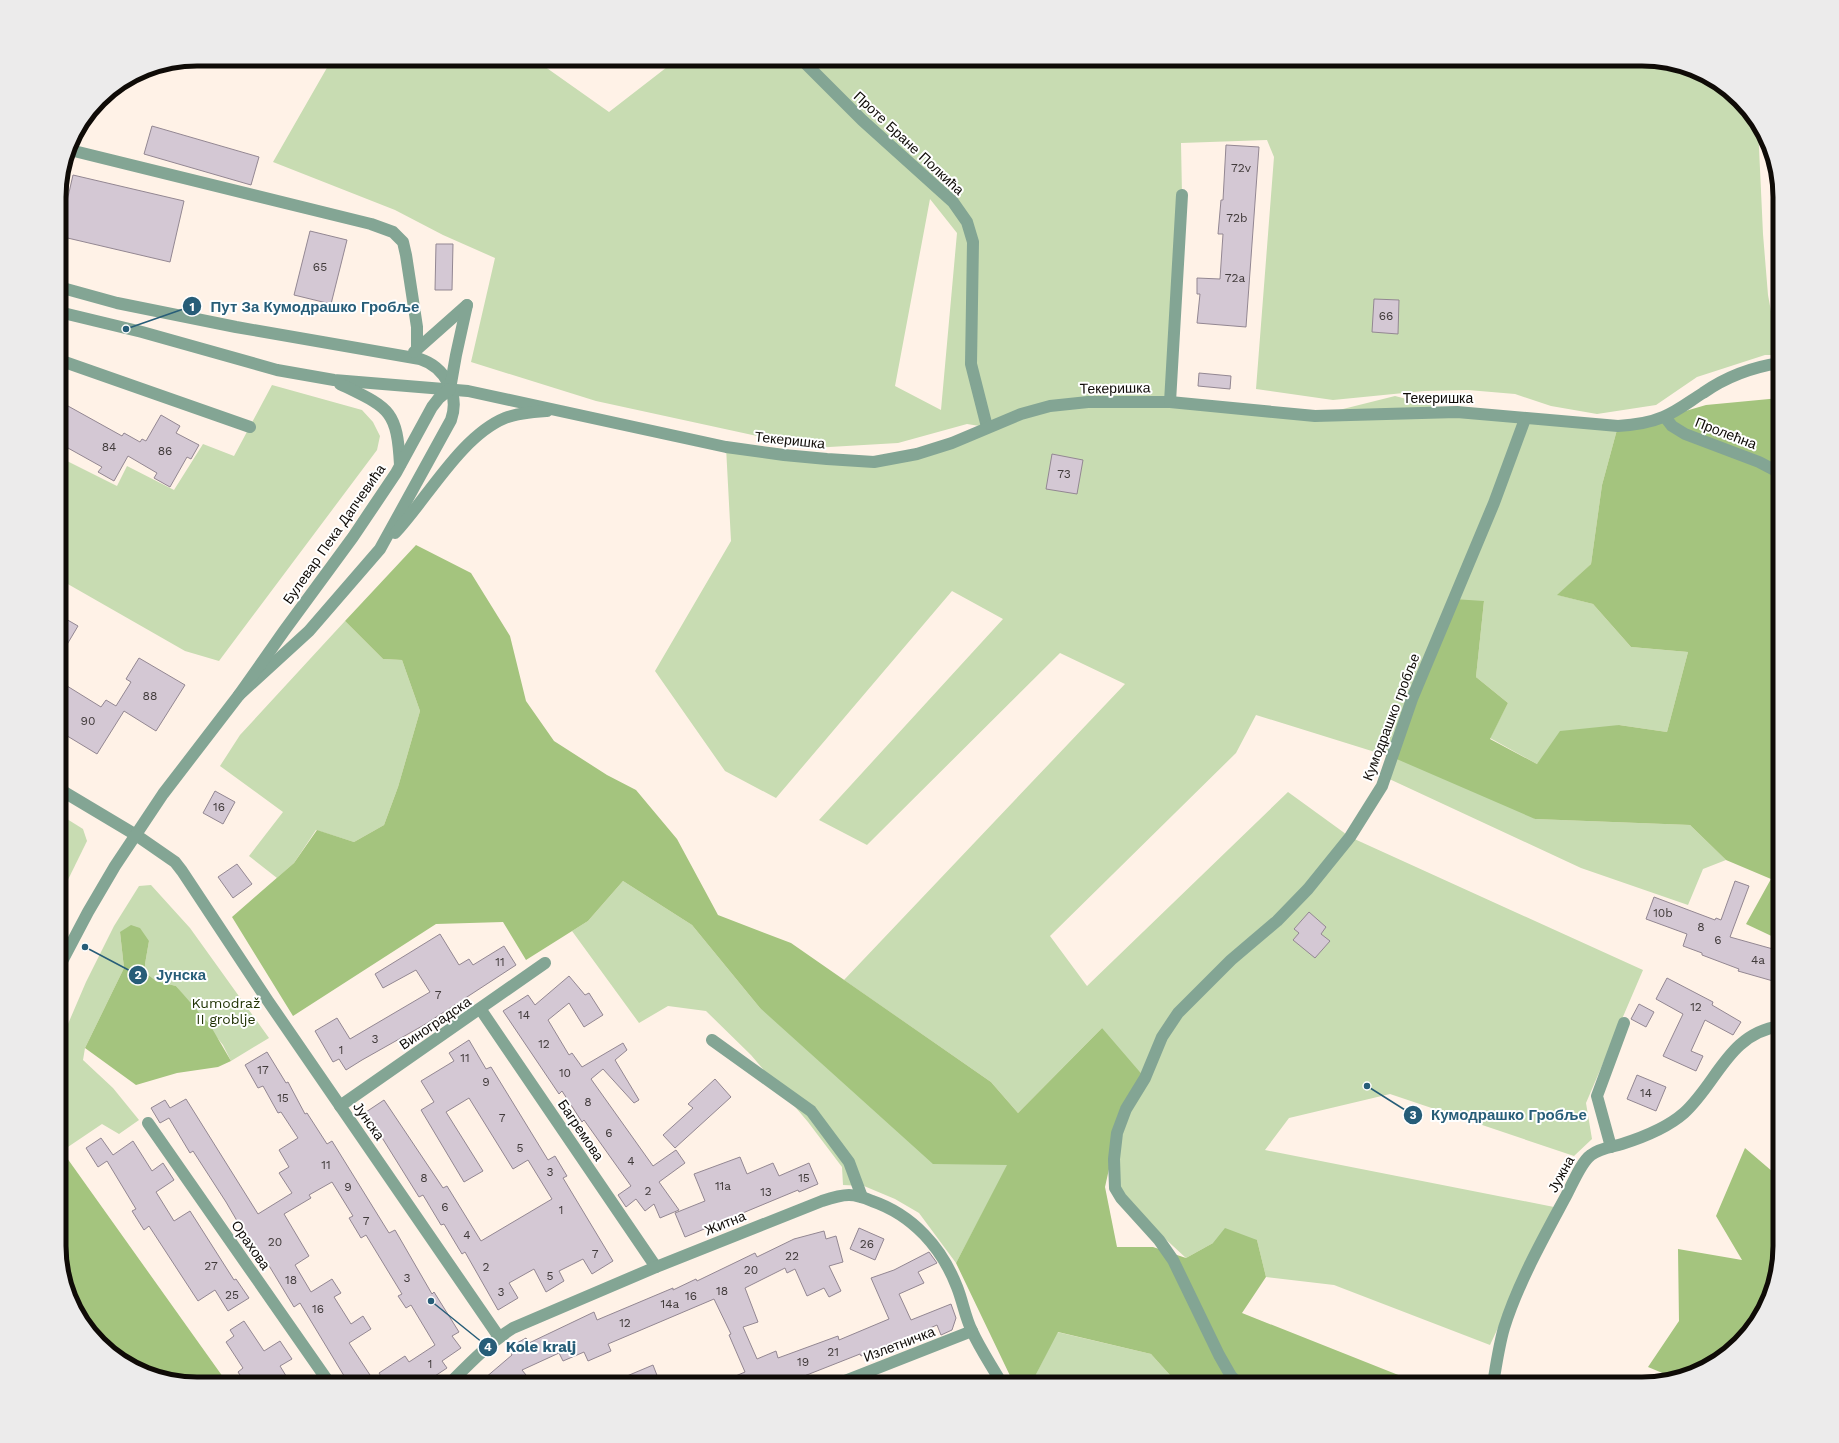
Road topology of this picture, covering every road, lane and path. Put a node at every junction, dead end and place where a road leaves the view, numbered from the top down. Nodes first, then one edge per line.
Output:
1 (808, 66) edge
2 (74, 151) edge
3 (1182, 195) dead end
4 (66, 289) edge
5 (66, 314) edge
6 (413, 353) junction
7 (66, 362) edge
8 (1773, 364) edge
9 (334, 380) junction
10 (450, 389) junction
11 (1170, 402) junction
12 (560, 410) junction
13 (1665, 416) junction
14 (1525, 419) junction
15 (250, 427) dead end
16 (987, 428) junction
17 (400, 465) junction
18 (1773, 469) edge
19 (380, 549) junction
20 (239, 695) junction
21 (66, 793) edge
22 (136, 835) junction
23 (66, 954) edge
24 (545, 964) dead end
25 (481, 1010) junction
26 (1624, 1023) dead end
27 (1773, 1028) edge
28 (712, 1040) dead end
29 (340, 1106) junction
30 (148, 1123) dead end
31 (1610, 1147) junction
32 (862, 1197) junction
33 (656, 1268) junction
34 (972, 1331) junction
35 (499, 1337) junction
36 (325, 1377) edge
37 (456, 1377) edge
38 (855, 1377) edge
39 (998, 1377) edge
40 (1232, 1377) edge
41 (1494, 1377) edge

1 - 16 street, Проте Бране Полкића
2 - 6 street
3 - 11 street
4 - 6 street, Булевар Пека Дапчевића
5 - 9 street
6 - 10 street, Булевар Пека Дапчевића
6 - 10 street
7 - 15 street
8 - 13 street, Текеришка
9 - 10 street
9 - 17 street
10 - 12 street, Текеришка
10 - 17 street, Булевар Пека Дапчевића
10 - 19 street, Булевар Пека Дапчевића
11 - 14 street, Текеришка
11 - 16 street, Текеришка
12 - 16 street, Текеришка
12 - 19 street
13 - 14 street, Текеришка
13 - 18 street, Пролећна
14 - 40 street, Кумодрашко гробље
17 - 20 street, Булевар Пека Дапчевића
19 - 20 street, Булевар Пека Дапчевића
20 - 22 street, Булевар Пека Дапчевића
21 - 22 street
22 - 23 street, Булевар Пека Дапчевића
22 - 29 street, Јунска
24 - 25 street, Виноградска
25 - 29 street, Виноградска
25 - 33 street, Багремова
26 - 31 street
27 - 31 street, Јужна
28 - 32 street
29 - 35 street, Јунска
30 - 36 street, Орахова
31 - 41 street, Јужна
32 - 33 street, Житна
32 - 34 street, Житна
33 - 35 street, Житна
34 - 38 street, Излетничка
34 - 39 street, Житна
35 - 37 street, Житна

